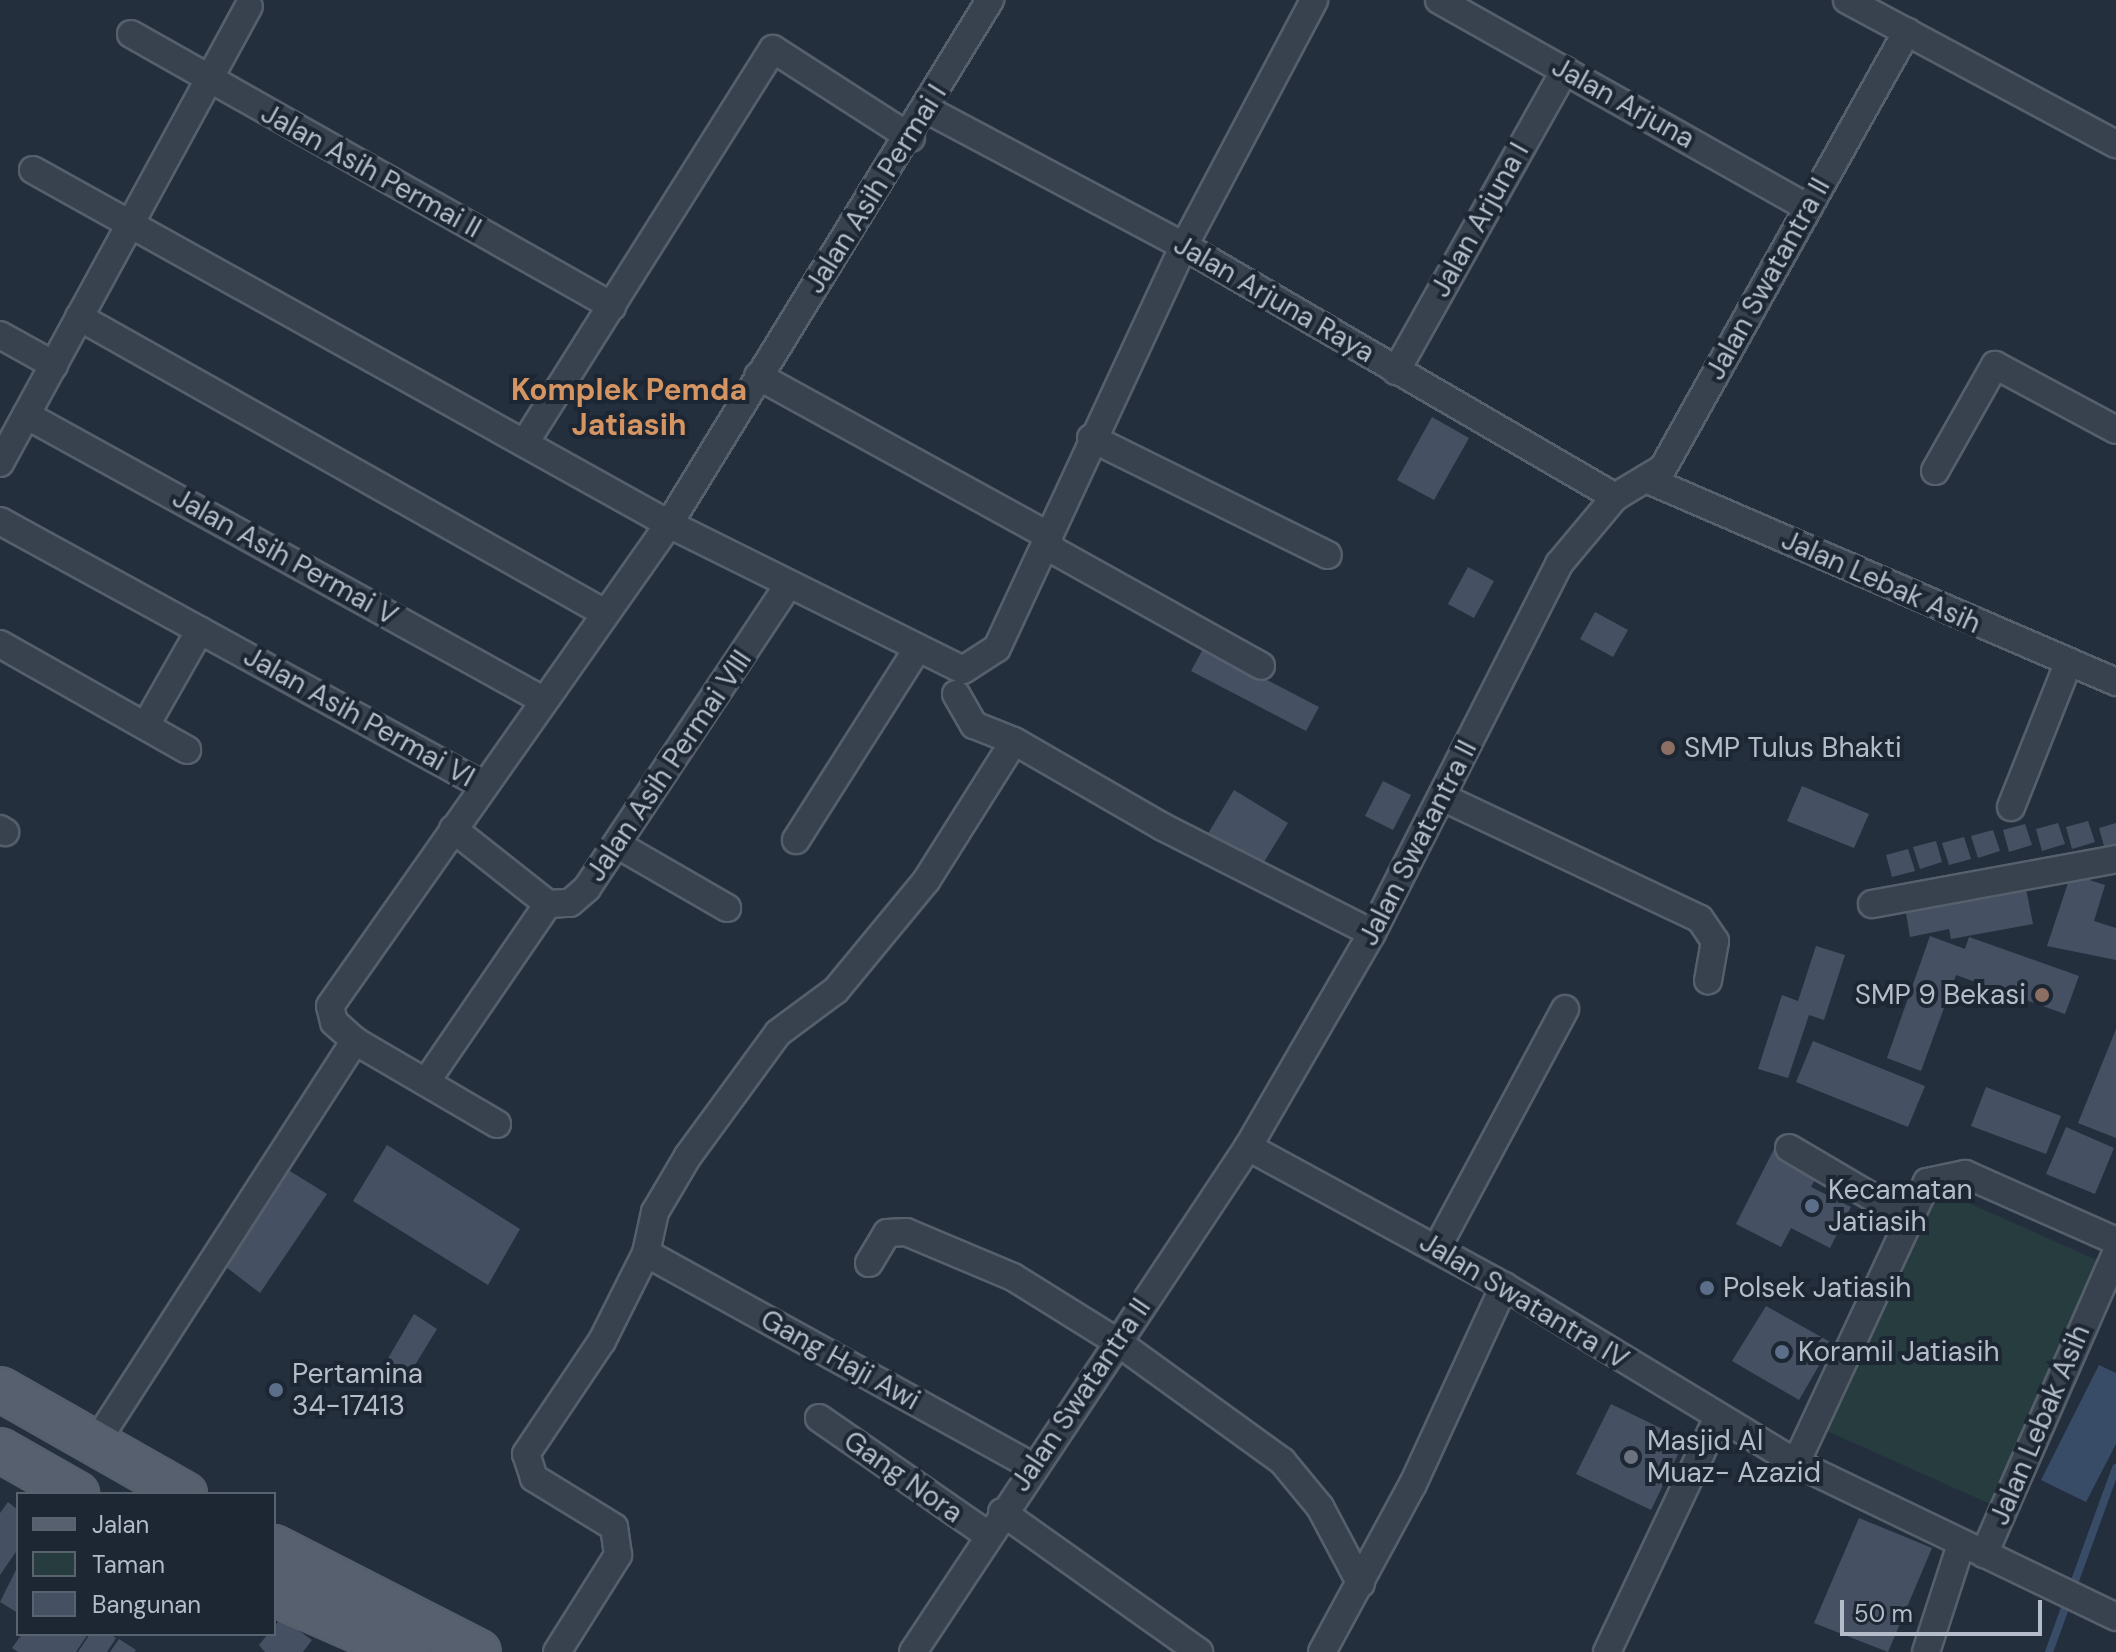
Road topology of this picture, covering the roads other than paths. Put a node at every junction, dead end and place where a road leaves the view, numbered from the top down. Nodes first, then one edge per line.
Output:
1 (990, 0) edge
2 (1314, 0) edge
3 (1439, 0) edge
4 (1862, 4) edge
5 (249, 6) dead end
6 (1907, 32) junction
7 (131, 34) dead end
8 (1565, 70) junction
9 (208, 80) junction
10 (928, 110) junction
11 (911, 138) junction
12 (2116, 144) edge
13 (33, 170) dead end
14 (1807, 207) junction
15 (131, 222) junction
16 (1184, 246) junction
17 (612, 306) junction
18 (79, 317) junction
19 (0, 335) edge
20 (54, 365) junction
21 (1396, 371) junction
22 (758, 376) junction
23 (26, 415) junction
24 (2116, 430) edge
25 (1091, 438) junction
26 (526, 441) junction
27 (1, 458) edge
28 (1935, 471) dead end
29 (1646, 479) junction
30 (1615, 497) junction
31 (0, 521) edge
32 (669, 524) junction
33 (1045, 534) junction
34 (1328, 555) dead end
35 (788, 586) junction
36 (603, 612) junction
37 (200, 630) junction
38 (0, 644) edge
39 (916, 651) junction
40 (2068, 664) junction
41 (1261, 666) dead end
42 (2116, 682) edge
43 (956, 694) dead end
44 (543, 700) junction
45 (146, 725) junction
46 (1014, 741) junction
47 (187, 750) dead end
48 (484, 786) junction
49 (1442, 797) junction
50 (2011, 807) dead end
51 (453, 829) junction
52 (796, 840) dead end
53 (618, 845) junction
54 (2116, 859) edge
55 (548, 904) junction
56 (1872, 904) dead end
57 (727, 908) dead end
58 (1372, 933) junction
59 (1708, 980) dead end
60 (1565, 1009) dead end
61 (355, 1041) junction
62 (426, 1082) junction
63 (497, 1124) dead end
64 (1248, 1147) junction
65 (1789, 1148) dead end
66 (1906, 1217) junction
67 (2116, 1241) edge
68 (1437, 1248) junction
69 (646, 1253) junction
70 (2116, 1254) edge
71 (869, 1263) dead end
72 (1504, 1286) junction
73 (1116, 1341) junction
74 (0, 1389) edge
75 (1718, 1417) junction
76 (819, 1418) dead end
77 (95, 1444) junction
78 (4, 1454) edge
79 (1796, 1463) junction
80 (1033, 1467) junction
81 (73, 1492) edge
82 (181, 1492) edge
83 (1002, 1512) junction
84 (988, 1535) junction
85 (276, 1548) edge
86 (1973, 1549) junction
87 (1361, 1584) junction
88 (276, 1595) edge
89 (2116, 1617) edge
90 (406, 1652) edge
91 (479, 1652) edge
92 (557, 1652) edge
93 (913, 1652) edge
94 (1199, 1652) edge
95 (1322, 1652) edge
96 (1607, 1652) edge
97 (1926, 1652) edge

1 - 10 street, Jalan Asih Permai I
2 - 16 street
3 - 8 street, Jalan Arjuna
4 - 6 street
5 - 9 street
6 - 12 street
6 - 14 street, Jalan Swatantra II
7 - 9 street, Jalan Asih Permai II
8 - 14 street, Jalan Arjuna
8 - 21 street, Jalan Arjuna I
9 - 15 street
9 - 17 street, Jalan Asih Permai II
10 - 11 street, Jalan Asih Permai I
10 - 16 street, Jalan Arjuna Raya
11 - 17 street
11 - 22 street, Jalan Asih Permai I
13 - 15 street
14 - 29 street, Jalan Swatantra II
15 - 18 street
15 - 26 street
16 - 21 street, Jalan Arjuna Raya
16 - 25 street
17 - 26 street
18 - 20 street
18 - 36 street
19 - 20 street
20 - 23 street
21 - 30 street, Jalan Arjuna Raya
22 - 32 street, Jalan Asih Permai I
22 - 33 street
23 - 27 street
23 - 44 street, Jalan Asih Permai V
24 - 28 street
25 - 33 street
25 - 34 street
26 - 32 street
29 - 30 street, Jalan Swatantra II
29 - 40 street, Jalan Lebak Asih
30 - 49 street, Jalan Swatantra II
31 - 37 street, Jalan Asih Permai VI
32 - 35 street
32 - 36 street
33 - 39 street
33 - 41 street
35 - 39 street
35 - 53 street, Jalan Asih Permai VIII
36 - 44 street
37 - 45 street
37 - 48 street, Jalan Asih Permai VI
38 - 45 street
39 - 52 street
40 - 42 street, Jalan Lebak Asih
40 - 50 street
43 - 46 street
44 - 48 street
45 - 47 street
46 - 58 street
46 - 69 street
48 - 51 street, Jalan Asih Permai VI
49 - 58 street, Jalan Swatantra II
49 - 59 street
51 - 55 street
51 - 61 street, Jalan Asih Permai VI
53 - 55 street, Jalan Asih Permai VIII
53 - 57 street
54 - 56 street
55 - 62 street
58 - 64 street, Jalan Swatantra II
60 - 68 street
61 - 62 street
61 - 77 street
62 - 63 street
64 - 68 street, Jalan Swatantra IV
64 - 73 street, Jalan Swatantra II
65 - 66 street
66 - 67 street
66 - 79 street
68 - 72 street, Jalan Swatantra IV
69 - 80 street, Gang Haji Awi
69 - 92 street
70 - 86 street, Jalan Lebak Asih
71 - 73 street
72 - 75 street, Jalan Swatantra IV
72 - 87 street
73 - 80 street, Jalan Swatantra II
73 - 87 street
74 - 77 main road
75 - 79 street, Jalan Swatantra IV
75 - 96 street
76 - 84 street, Gang Nora
77 - 82 main road
78 - 81 main road
79 - 86 street, Jalan Swatantra IV
80 - 83 street, Jalan Swatantra II
83 - 84 street, Jalan Swatantra II
83 - 94 street
84 - 93 street, Jalan Swatantra II
85 - 91 main road
86 - 89 street, Jalan Swatantra IV
86 - 97 street, Jalan Lebak Asih
87 - 95 street
88 - 90 main road

